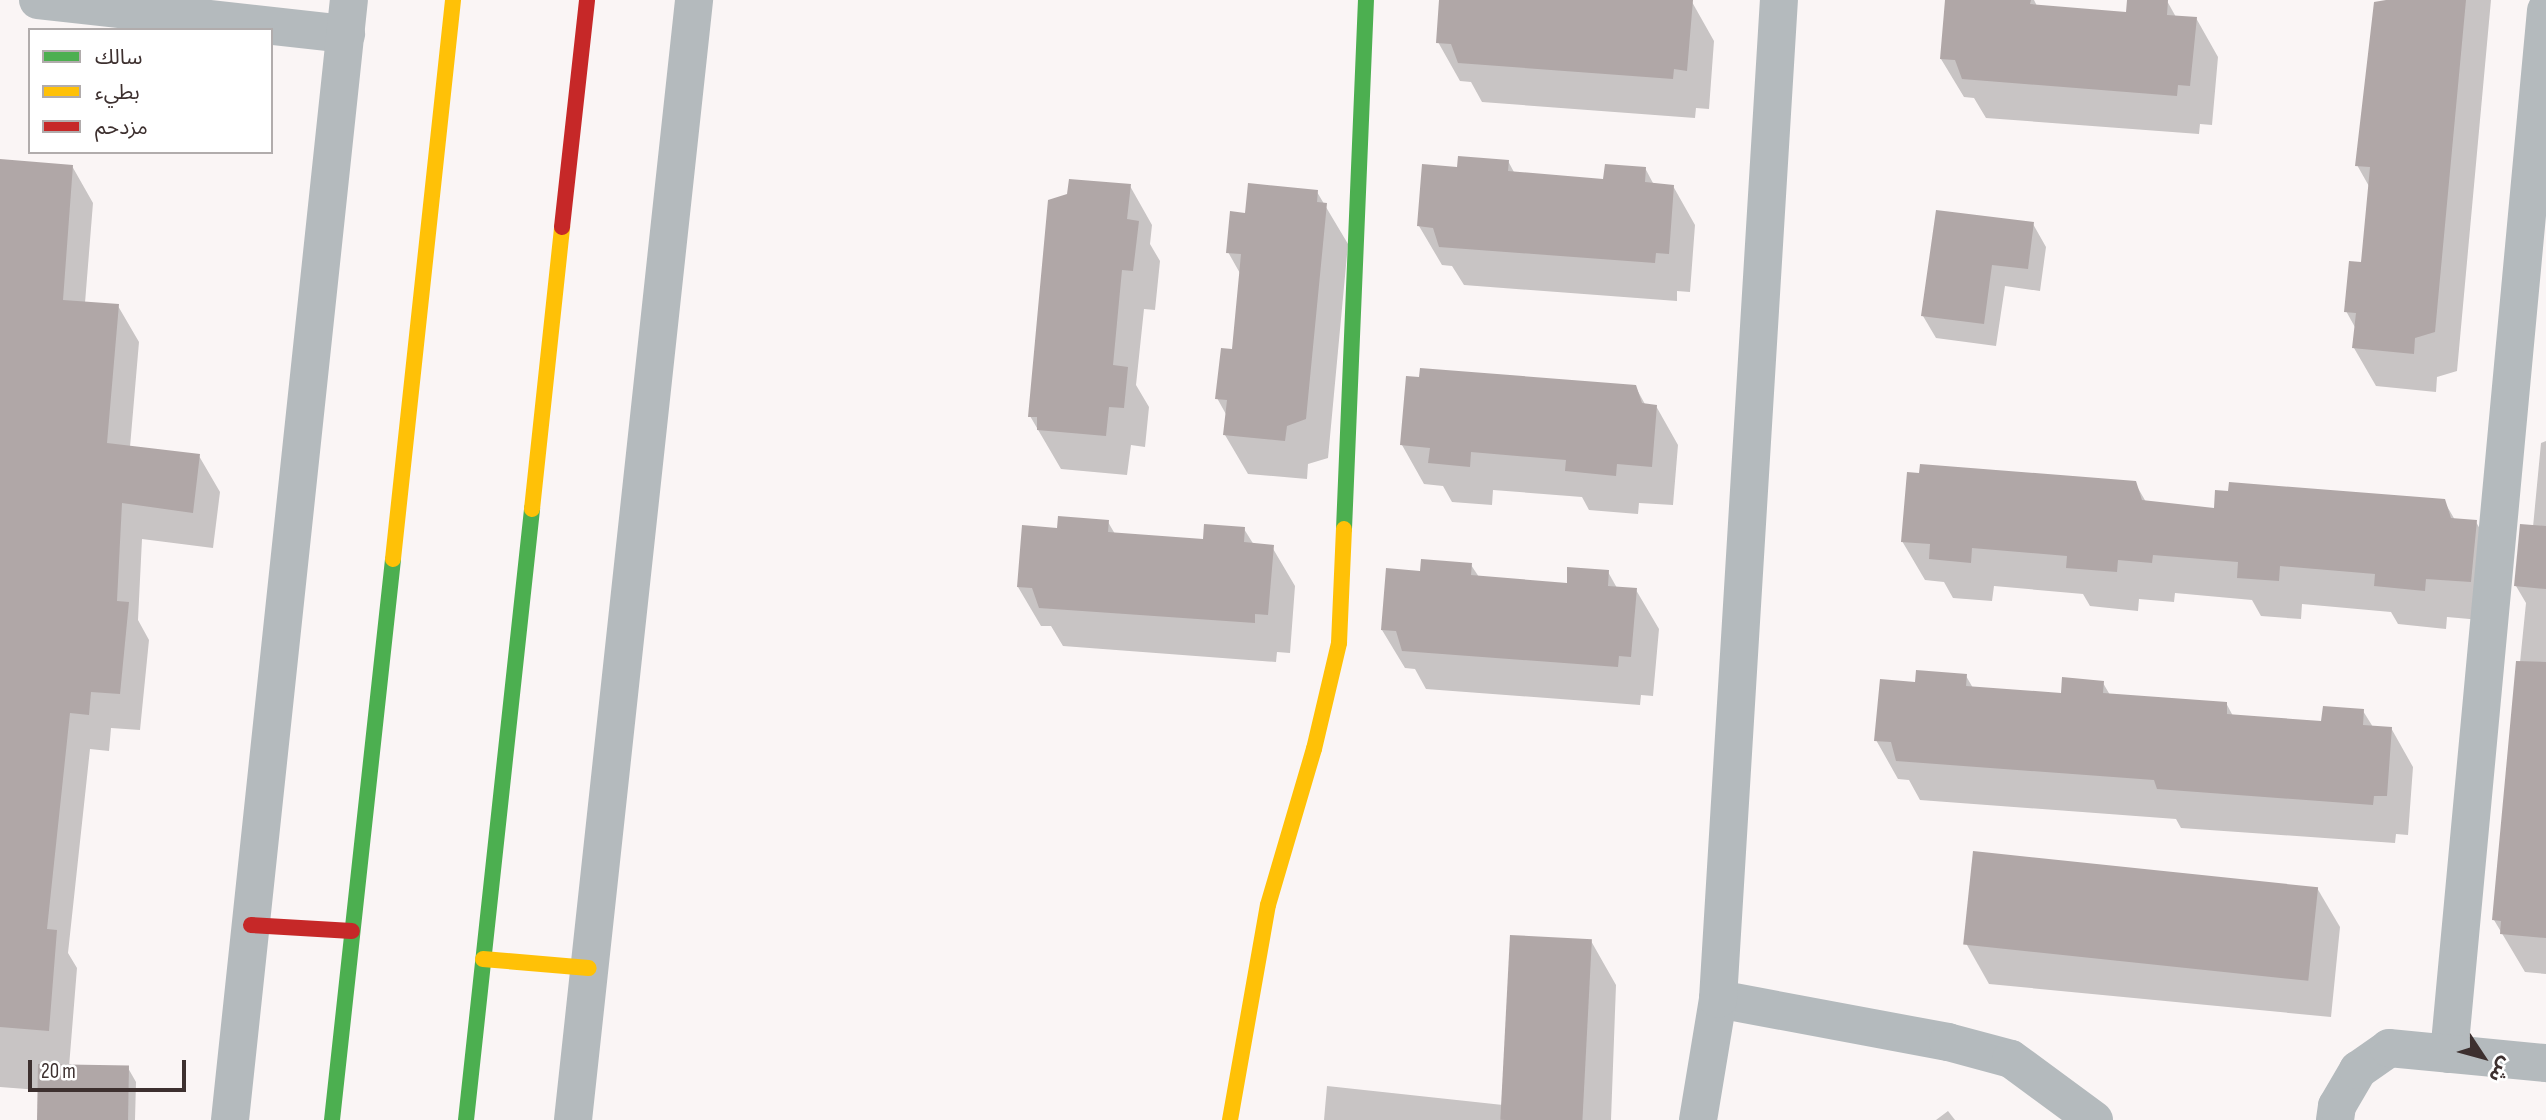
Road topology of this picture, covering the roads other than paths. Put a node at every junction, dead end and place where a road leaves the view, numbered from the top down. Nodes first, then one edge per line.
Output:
1 (38, 0) edge
2 (453, 0) edge
3 (587, 0) edge
4 (695, 0) edge
5 (1366, 0) edge
6 (1779, 0) edge
7 (2546, 9) edge
8 (347, 17) edge
9 (251, 925) junction
10 (352, 931) junction
11 (483, 959) junction
12 (589, 968) junction
13 (1718, 999) junction
14 (2449, 1054) junction
15 (2546, 1063) edge
16 (230, 1120) edge
17 (332, 1120) edge
18 (466, 1120) edge
19 (573, 1120) edge
20 (1230, 1120) edge
21 (1698, 1120) edge
22 (2094, 1120) edge
23 (2335, 1120) edge

1 - 8 street
2 - 10 street
3 - 11 street
4 - 12 street
5 - 20 street
6 - 13 street
7 - 14 street
8 - 9 street
9 - 10 street
9 - 16 street
10 - 17 street
11 - 12 street
11 - 18 street
12 - 19 street
13 - 21 street
13 - 22 street
14 - 15 street
14 - 23 street

